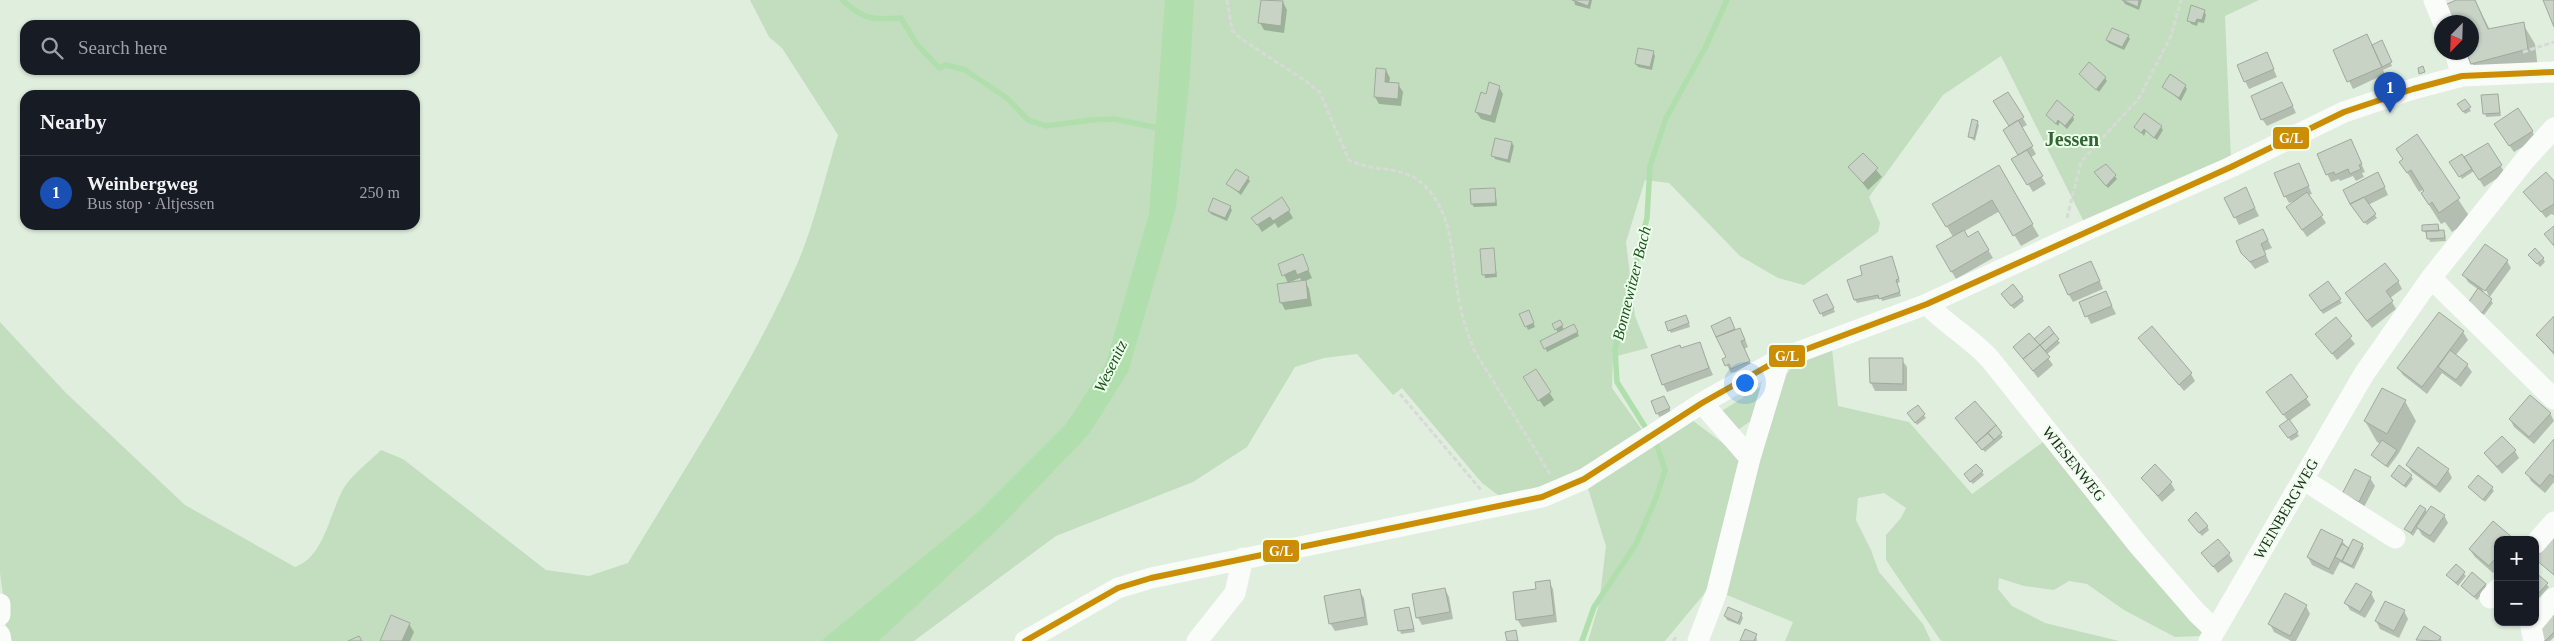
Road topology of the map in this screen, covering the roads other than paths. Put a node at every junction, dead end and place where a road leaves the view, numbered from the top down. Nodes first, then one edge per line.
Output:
1 (2434, 0) edge
2 (2440, 15) edge
3 (2457, 60) edge
4 (2554, 72) edge
5 (2462, 76) junction
6 (2554, 128) edge
7 (2431, 278) junction
8 (1927, 304) junction
9 (1780, 359) junction
10 (2554, 399) edge
11 (1702, 403) junction
12 (1750, 458) junction
13 (2304, 480) junction
14 (2554, 522) edge
15 (2395, 538) dead end
16 (2539, 539) edge
17 (1243, 558) junction
18 (2554, 598) edge
19 (0, 604) edge
20 (0, 615) edge
21 (2539, 617) edge
22 (2532, 626) edge
23 (0, 635) edge
24 (2212, 635) edge
25 (1, 641) edge
26 (1025, 641) edge
27 (1197, 641) edge
28 (1698, 641) edge
29 (2534, 641) edge

1 - 2 street
3 - 5 street
4 - 5 street
5 - 8 street
6 - 7 street, WEINBERGWEG
7 - 10 street
7 - 13 street, WEINBERGWEG
8 - 9 street
8 - 24 street, WIESENWEG
9 - 11 street
9 - 12 street
11 - 12 street
11 - 17 street
12 - 28 street
13 - 15 street
13 - 24 street, WEINBERGWEG
14 - 16 street
17 - 26 street
17 - 27 street
18 - 21 street
19 - 20 street
22 - 29 street
23 - 25 street

